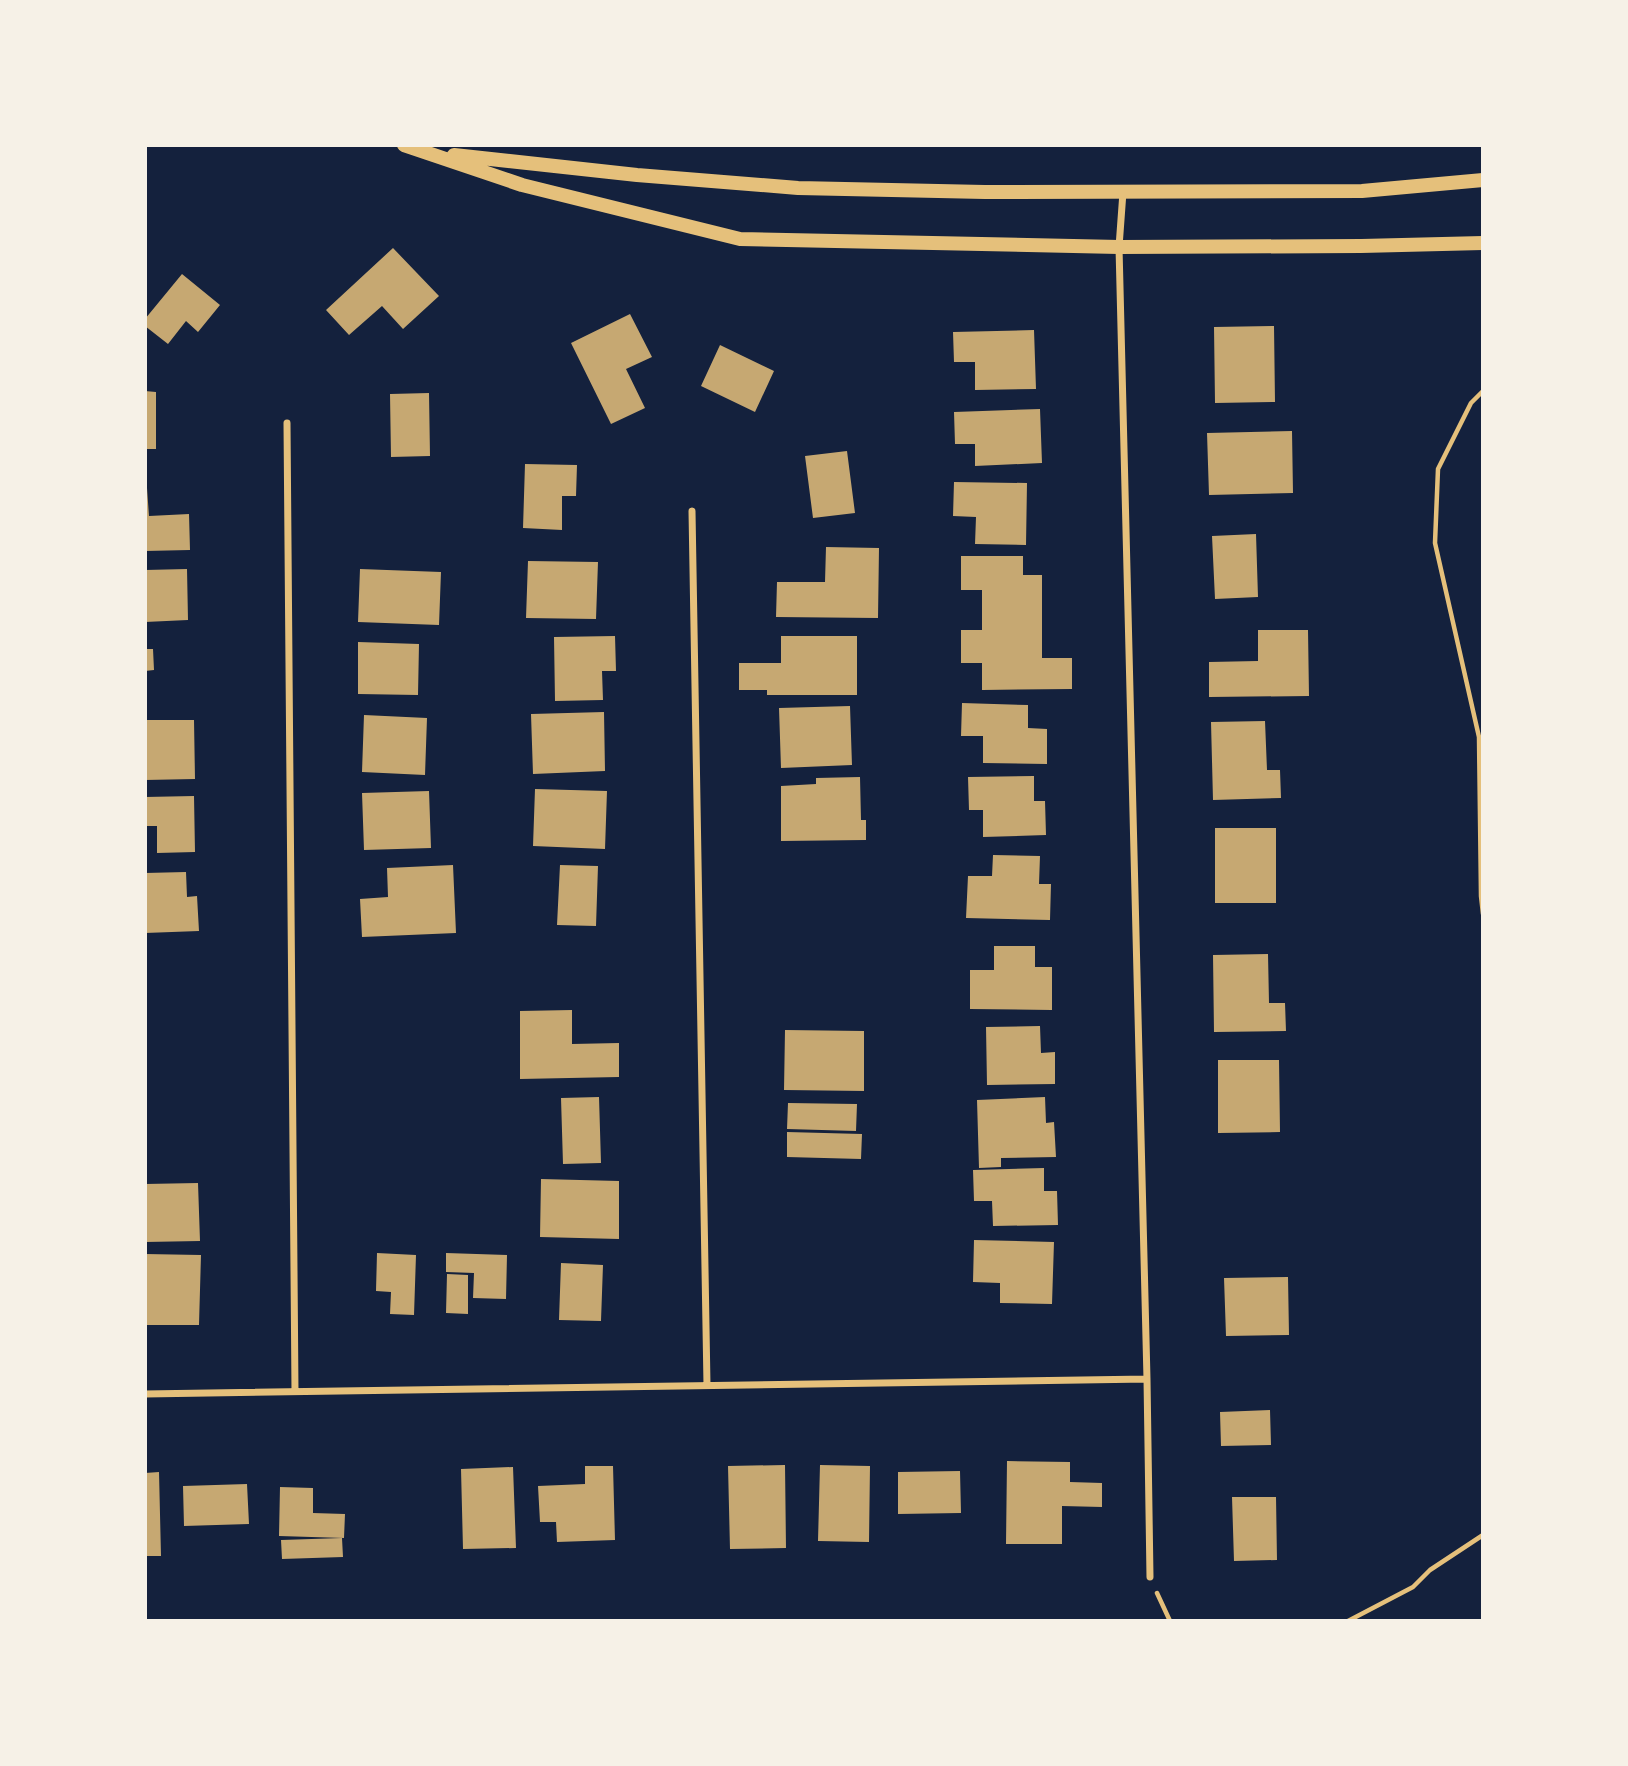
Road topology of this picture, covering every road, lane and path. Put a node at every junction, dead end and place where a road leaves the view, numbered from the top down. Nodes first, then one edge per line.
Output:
1 (404, 145) edge
2 (424, 152) junction
3 (1483, 180) edge
4 (1124, 192) junction
5 (1483, 243) edge
6 (1119, 247) junction
7 (1483, 391) edge
8 (287, 422) dead end
9 (692, 511) dead end
10 (1483, 914) edge
11 (1147, 1379) junction
12 (707, 1385) junction
13 (295, 1391) junction
14 (145, 1394) edge
15 (1483, 1535) edge
16 (1150, 1577) joint
17 (1170, 1621) edge
18 (1348, 1621) edge

1 - 2 main road
2 - 4 main road
2 - 6 main road
3 - 4 main road
4 - 6 street
5 - 6 main road
6 - 11 street
7 - 10 path
8 - 13 street
9 - 12 street
11 - 12 street
11 - 16 street
12 - 13 street
13 - 14 street
15 - 18 path
16 - 17 path

